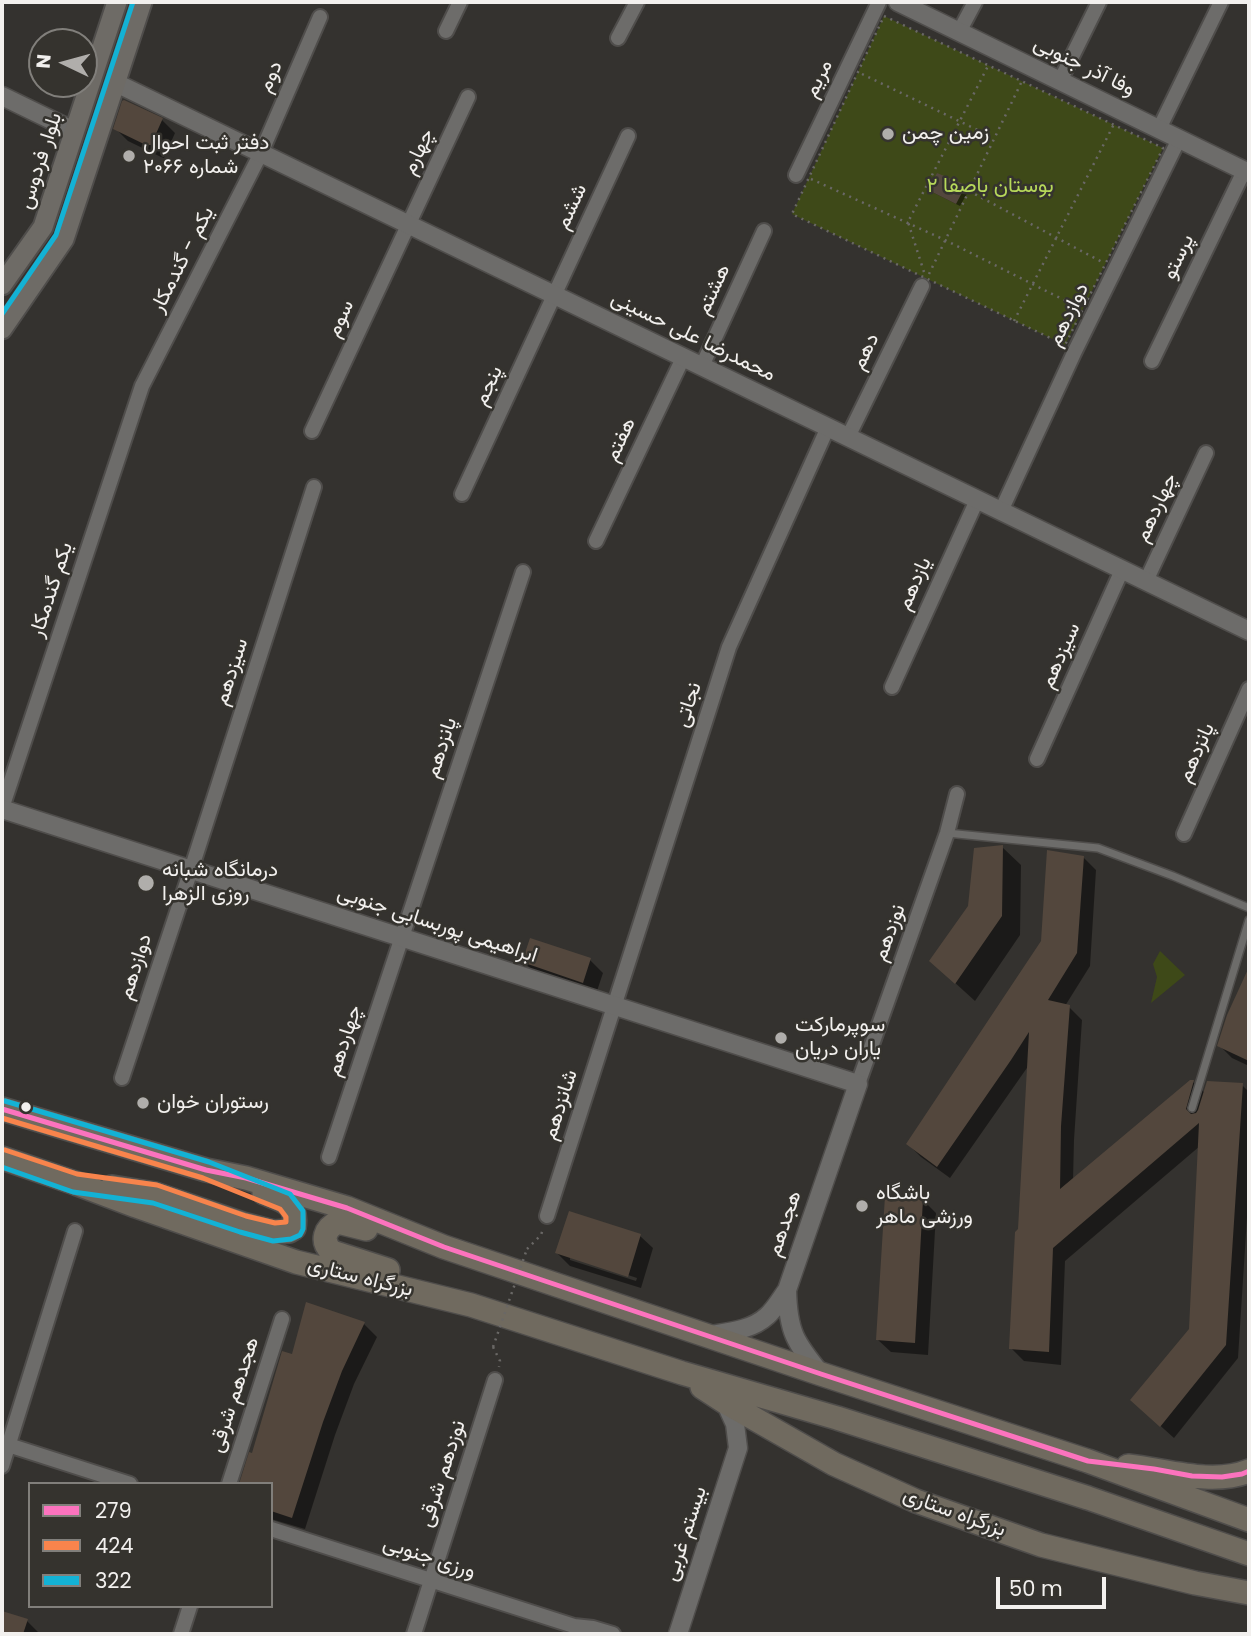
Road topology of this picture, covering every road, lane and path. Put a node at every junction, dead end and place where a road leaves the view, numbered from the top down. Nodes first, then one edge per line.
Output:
1 (117, 2) edge
2 (142, 2) edge
3 (460, 2) edge
4 (637, 2) edge
5 (879, 2) edge
6 (898, 2) edge
7 (975, 2) edge
8 (1099, 2) edge
9 (1221, 2) edge
10 (320, 17) dead end
11 (446, 31) dead end
12 (960, 32) junction
13 (618, 38) dead end
14 (988, 65) junction
15 (858, 72) junction
16 (1022, 81) junction
17 (1060, 81) junction
18 (116, 83) junction
19 (2, 96) edge
20 (468, 97) dead end
21 (958, 122) junction
22 (1114, 124) junction
23 (1159, 129) junction
24 (74, 131) junction
25 (628, 136) dead end
26 (994, 138) junction
27 (1179, 139) junction
28 (261, 153) junction
29 (1247, 172) edge
30 (802, 176) junction
31 (969, 191) junction
32 (908, 222) junction
33 (408, 225) junction
34 (764, 231) dead end
35 (1056, 237) junction
36 (946, 240) junction
37 (1105, 264) junction
38 (924, 282) junction
39 (1033, 283) junction
40 (2, 285) edge
41 (554, 295) junction
42 (1083, 309) junction
43 (1014, 321) junction
44 (2, 329) edge
45 (683, 358) junction
46 (1152, 360) dead end
47 (702, 366) junction
48 (142, 386) joint
49 (828, 428) junction
50 (312, 431) dead end
51 (848, 437) junction
52 (1206, 453) dead end
53 (314, 487) dead end
54 (462, 494) dead end
55 (977, 500) junction
56 (1001, 511) junction
57 (596, 541) dead end
58 (1122, 570) junction
59 (523, 572) dead end
60 (1146, 581) junction
61 (1249, 631) edge
62 (892, 687) dead end
63 (1249, 689) edge
64 (1037, 759) dead end
65 (957, 794) dead end
66 (2, 808) edge
67 (947, 833) junction
68 (1184, 834) dead end
69 (191, 870) junction
70 (1249, 908) edge
71 (1249, 920) edge
72 (402, 938) junction
73 (614, 1006) junction
74 (122, 1077) dead end
75 (858, 1084) junction
76 (1192, 1108) dead end
77 (2, 1109) edge
78 (329, 1157) dead end
79 (2, 1158) edge
80 (206, 1170) junction
81 (75, 1183) junction
82 (547, 1216) joint
83 (75, 1231) dead end
84 (444, 1247) junction
85 (787, 1290) junction
86 (471, 1305) junction
87 (282, 1319) dead end
88 (705, 1335) junction
89 (681, 1373) junction
90 (821, 1374) junction
91 (495, 1380) joint
92 (725, 1402) junction
93 (767, 1426) junction
94 (5, 1444) edge
95 (738, 1448) junction
96 (1088, 1461) junction
97 (2, 1466) edge
98 (1249, 1471) edge
99 (124, 1482) edge
100 (230, 1482) edge
101 (1249, 1520) edge
102 (273, 1530) edge
103 (1249, 1554) edge
104 (431, 1580) junction
105 (1249, 1593) edge
106 (189, 1608) edge
107 (579, 1630) edge
108 (181, 1634) edge
109 (414, 1634) edge
110 (613, 1634) edge
111 (678, 1634) edge

1 - 24 main road, بلوار فردوس
2 - 18 main road
3 - 11 street
4 - 13 street
5 - 30 street, مریم
6 - 12 street, وفا آذر جنوبی
7 - 12 street
8 - 17 street
9 - 23 street
10 - 28 street, دوم
12 - 17 street, وفا آذر جنوبی
14 - 15 path
14 - 16 path
14 - 21 path
15 - 21 path
15 - 30 path
16 - 22 path
16 - 26 path
17 - 23 street, وفا آذر جنوبی
18 - 28 street, محمدرضا علی حسینی
18 - 44 main road
19 - 24 street
20 - 33 street, چهارم
21 - 26 path
21 - 32 path
22 - 35 path
22 - 37 path
23 - 27 street, وفا آذر جنوبی
24 - 40 main road, بلوار فردوس
25 - 41 street, ششم
26 - 31 path
27 - 29 street, وفا آذر جنوبی
27 - 56 street, دوازدهم
28 - 33 street, محمدرضا علی حسینی
28 - 48 street, یکم - گندمکار
29 - 46 street, پرستو
30 - 32 path
30 - 38 path
31 - 35 path
31 - 36 path
32 - 36 path
32 - 38 path
33 - 41 street, محمدرضا علی حسینی
33 - 50 street, سوم
34 - 47 street, هشتم
35 - 37 path
35 - 39 path
36 - 38 path
36 - 39 path
37 - 42 path
38 - 43 path
38 - 51 street, دهم
39 - 42 path
39 - 43 path
41 - 45 street, محمدرضا علی حسینی
41 - 54 street, پنجم
42 - 43 path
45 - 47 street, محمدرضا علی حسینی
45 - 57 street, هفتم
47 - 49 street, محمدرضا علی حسینی
48 - 66 street, یکم گندمکار
49 - 51 street, محمدرضا علی حسینی
49 - 73 street, نجاتی
51 - 55 street, محمدرضا علی حسینی
52 - 60 street, چهاردهم
53 - 69 street, سیزدهم
55 - 56 street, محمدرضا علی حسینی
55 - 62 street, یازدهم
56 - 58 street, محمدرضا علی حسینی
58 - 60 street, محمدرضا علی حسینی
58 - 64 street, سیزدهم
59 - 72 street, پانزدهم
60 - 61 street, محمدرضا علی حسینی
63 - 68 street, پانزدهم
65 - 67 street, نوزدهم
66 - 69 street, ابراهیمی پوربسابی جنوبی
67 - 70 lane
67 - 75 street, نوزدهم
69 - 72 street, ابراهیمی پوربسابی جنوبی
69 - 74 street, دوازدهم
71 - 76 lane
72 - 73 street, ابراهیمی پوربسابی جنوبی
72 - 78 street, چهاردهم
73 - 75 street, ابراهیمی پوربسابی جنوبی
73 - 82 street, شانزدهم
75 - 85 street, هجدهم
77 - 80 highway
79 - 81 highway, بزرگراه ستاری
80 - 81 highway
80 - 84 highway
81 - 86 highway, بزرگراه ستاری
82 - 91 path, bridge
83 - 94 street
84 - 86 highway
84 - 88 highway
85 - 88 street
85 - 90 street, هجدهم
86 - 89 highway, بزرگراه ستاری
87 - 100 street, هجدهم شرقی
88 - 90 highway
89 - 92 highway, بزرگراه ستاری
89 - 103 highway, بزرگراه ستاری
90 - 96 highway
91 - 104 street, نوزدهم شرقی
92 - 93 highway, بزرگراه ستاری
92 - 95 street
93 - 95 street
93 - 105 highway, بزرگراه ستاری
94 - 97 street
94 - 99 street
95 - 111 street, بیستم غربی
96 - 98 highway
96 - 101 highway
102 - 104 street, ورزی جنوبی
104 - 107 street, ورزی جنوبی
104 - 109 street, نوزدهم شرقی
106 - 108 street
107 - 110 street, ورزی جنوبی

